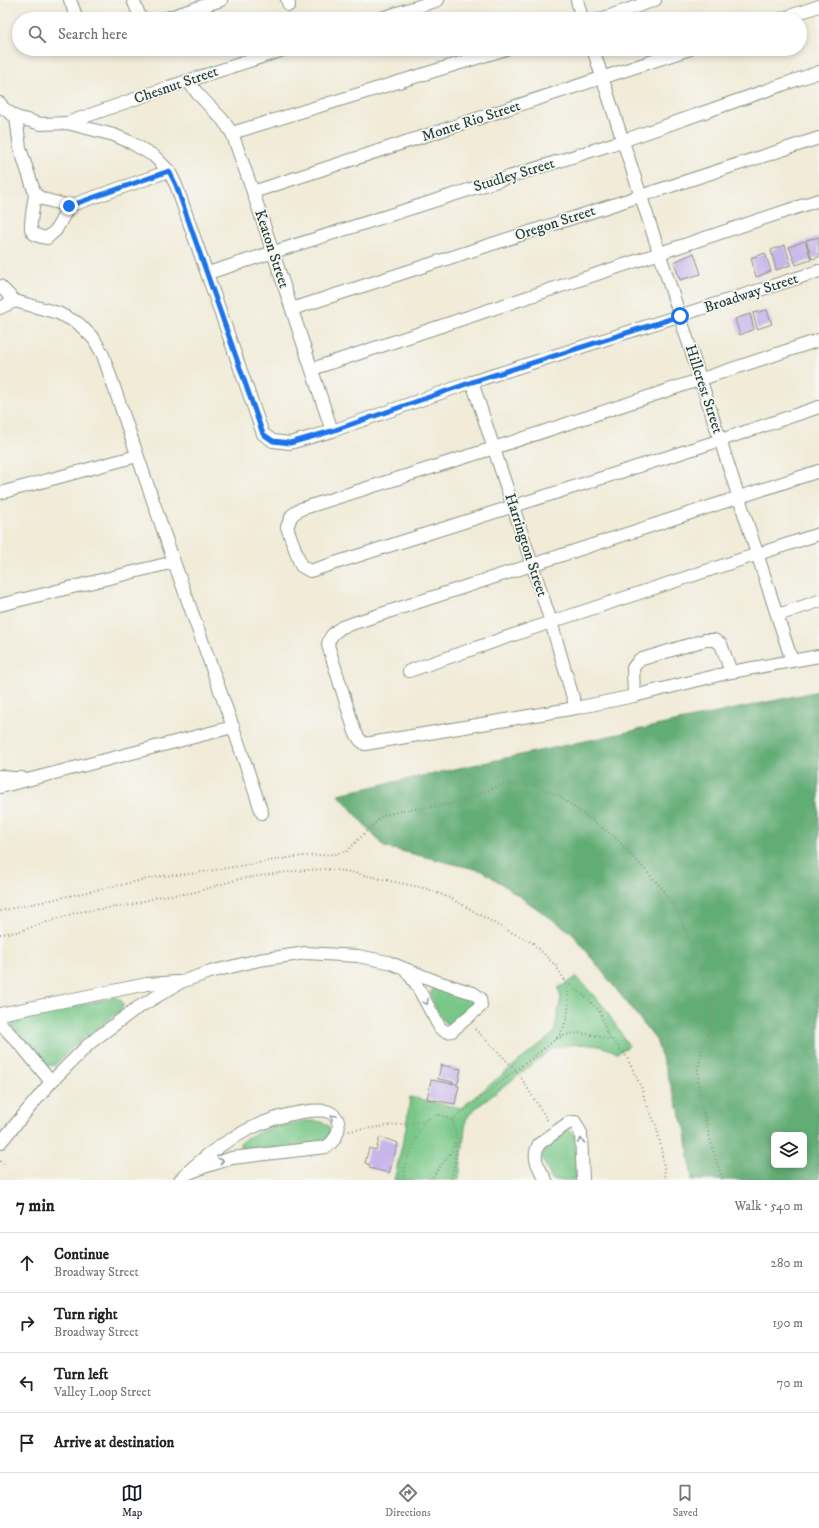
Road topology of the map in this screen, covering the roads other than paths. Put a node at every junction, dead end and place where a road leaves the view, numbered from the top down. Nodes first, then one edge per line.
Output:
1 (70, 0) edge
2 (133, 0) edge
3 (221, 0) edge
4 (438, 0) edge
5 (577, 0) edge
6 (655, 0) edge
7 (819, 6) edge
8 (75, 12) edge
9 (138, 12) edge
10 (185, 12) edge
11 (401, 12) edge
12 (580, 12) edge
13 (621, 12) edge
14 (801, 12) edge
15 (264, 56) edge
16 (483, 56) edge
17 (595, 56) edge
18 (669, 56) edge
19 (819, 72) edge
20 (603, 78) junction
21 (188, 80) junction
22 (0, 103) edge
23 (16, 117) junction
24 (67, 123) junction
25 (232, 133) junction
26 (819, 138) edge
27 (622, 141) junction
28 (169, 171) junction
29 (253, 192) junction
30 (35, 194) junction
31 (641, 194) junction
32 (819, 200) edge
33 (69, 206) junction
34 (272, 251) junction
35 (660, 253) junction
36 (819, 271) edge
37 (208, 273) junction
38 (0, 286) edge
39 (15, 301) junction
40 (0, 308) edge
41 (292, 309) junction
42 (680, 316) junction
43 (819, 340) edge
44 (312, 369) junction
45 (701, 380) junction
46 (472, 382) junction
47 (819, 406) edge
48 (332, 431) junction
49 (721, 440) junction
50 (494, 448) junction
51 (137, 456) junction
52 (819, 471) edge
53 (0, 493) edge
54 (740, 498) junction
55 (514, 506) junction
56 (819, 534) edge
57 (758, 554) junction
58 (174, 562) junction
59 (533, 566) junction
60 (819, 601) edge
61 (0, 605) edge
62 (778, 615) junction
63 (551, 622) junction
64 (819, 656) edge
65 (792, 661) junction
66 (408, 671) dead end
67 (731, 672) junction
68 (634, 696) junction
69 (576, 708) junction
70 (233, 727) junction
71 (0, 776) edge
72 (35, 778) junction
73 (0, 787) edge
74 (262, 813) dead end
75 (405, 969) junction
76 (181, 982) junction
77 (0, 1014) edge
78 (0, 1023) edge
79 (51, 1082) junction
80 (0, 1143) edge
81 (182, 1178) edge
82 (546, 1180) edge
83 (583, 1180) edge

1 - 8 street
2 - 9 street
3 - 10 street
4 - 11 street
5 - 12 street
6 - 13 street
7 - 14 street
15 - 21 street, Chesnut Street
16 - 25 street
17 - 20 street, Hillcrest Street
18 - 20 street, Monte Rio Street
19 - 27 street, Studley Street
20 - 27 street, Hillcrest Street
20 - 29 street, Monte Rio Street
21 - 24 street, Chesnut Street
21 - 25 street, Keaton Street
22 - 23 street, Broadway Street
23 - 24 street, Broadway Street
23 - 30 street
24 - 28 street, Broadway Street
25 - 29 street, Keaton Street
26 - 31 street, Oregon Street
27 - 31 street, Hillcrest Street
27 - 34 street, Studley Street
28 - 33 street
28 - 37 street, Broadway Street
29 - 34 street, Keaton Street
30 - 33 street
30 - 33 street
31 - 35 street, Hillcrest Street
31 - 41 street, Oregon Street
32 - 35 street
34 - 37 street, Studley Street
34 - 41 street, Keaton Street
35 - 42 street, Hillcrest Street
35 - 44 street
36 - 42 street, Broadway Street
37 - 48 street, Broadway Street
38 - 39 street
39 - 40 street
39 - 51 street
41 - 44 street, Keaton Street
42 - 45 street, Hillcrest Street
42 - 46 street, Broadway Street
43 - 45 street
44 - 48 street, Keaton Street
45 - 49 street, Hillcrest Street
45 - 50 street
46 - 48 street, Broadway Street
46 - 50 street, Harrington Street
47 - 49 street
49 - 54 street, Hillcrest Street
49 - 55 street
50 - 55 street, Harrington Street
50 - 55 street
51 - 53 street
51 - 58 street
52 - 54 street
54 - 57 street, Hillcrest Street
54 - 59 street
55 - 59 street, Harrington Street
56 - 57 street
57 - 62 street, Hillcrest Street
57 - 63 street
58 - 61 street
58 - 70 street
59 - 63 street, Harrington Street
59 - 69 street
60 - 62 street
62 - 65 street, Hillcrest Street
63 - 66 street
63 - 69 street, Harrington Street
64 - 65 street
65 - 67 street
67 - 68 street
67 - 68 street
68 - 69 street
70 - 72 street
70 - 74 street
71 - 72 street
72 - 73 street
75 -> 75 street
75 - 76 street
76 - 77 street
76 - 79 street
78 - 79 street
79 - 80 street
81 -> 81 street
83 -> 82 street

